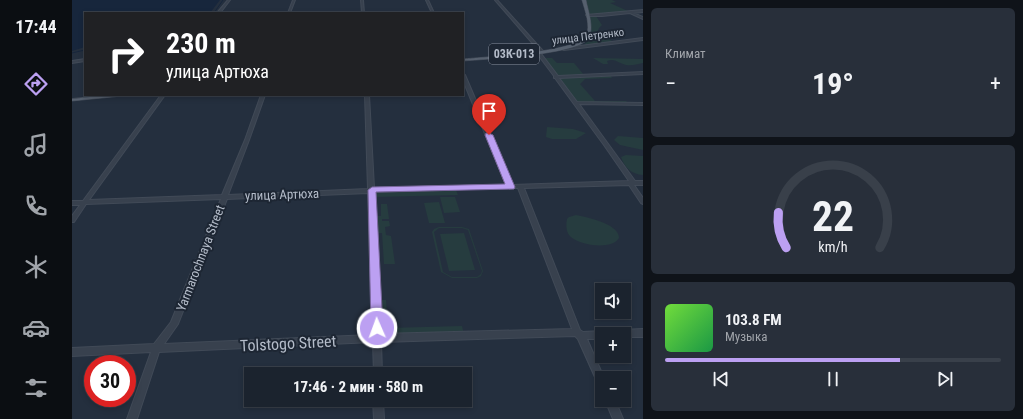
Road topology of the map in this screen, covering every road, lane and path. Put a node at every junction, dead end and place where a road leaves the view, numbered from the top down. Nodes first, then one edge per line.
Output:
1 (229, 0) edge
2 (294, 0) edge
3 (362, 0) edge
4 (427, 0) edge
5 (496, 0) edge
6 (584, 0) edge
7 (643, 11) edge
8 (219, 12) edge
9 (290, 12) edge
10 (363, 12) edge
11 (433, 12) edge
12 (630, 13) junction
13 (587, 15) junction
14 (643, 18) edge
15 (643, 39) edge
16 (577, 45) junction
17 (587, 47) junction
18 (564, 49) junction
19 (540, 52) junction
20 (84, 60) edge
21 (464, 60) edge
22 (72, 62) edge
23 (643, 73) edge
24 (464, 77) edge
25 (555, 77) junction
26 (112, 96) edge
27 (162, 96) edge
28 (263, 96) edge
29 (367, 96) edge
30 (72, 100) edge
31 (576, 103) junction
32 (643, 104) edge
33 (631, 183) junction
34 (643, 183) edge
35 (520, 186) junction
36 (510, 187) junction
37 (372, 190) junction
38 (224, 196) junction
39 (643, 202) edge
40 (72, 203) edge
41 (84, 203) junction
42 (72, 220) edge
43 (643, 333) edge
44 (579, 334) junction
45 (631, 334) edge
46 (595, 335) edge
47 (377, 338) junction
48 (156, 349) junction
49 (72, 352) edge
50 (378, 367) edge
51 (596, 371) edge
52 (378, 407) edge
53 (613, 407) edge
54 (132, 419) edge
55 (379, 419) edge
56 (618, 419) edge

1 - 8 street
2 - 9 street
3 - 10 street
4 - 11 street
5 - 19 street
6 - 13 main road
7 - 12 street
12 - 13 street
12 - 14 street
13 - 16 main road
15 - 17 street, улица Петренко
16 - 17 street
16 - 18 main road, 03К-013
17 - 18 street, улица Петренко
18 - 19 main road, улица Петренко / 03К-013
19 - 21 main road, улица Петренко / 03К-013
19 - 25 street
20 - 22 street
23 - 25 street
24 - 36 street
25 - 31 street
26 - 30 main road
27 - 41 street
28 - 38 street, Yarmarochnaya Street
29 - 37 street
31 - 32 street
31 - 33 street
33 - 34 street, улица Артюха
33 - 35 street, улица Артюха
33 - 39 street
35 - 36 street, улица Артюха
35 - 44 street
36 - 37 street, улица Артюха
37 - 38 street, улица Артюха
37 - 47 street
38 - 41 street, улица Артюха
38 - 48 street, Yarmarochnaya Street
40 - 41 street, улица Артюха
41 - 42 street
43 - 45 street
44 - 46 street, Tolstogo Street
44 - 47 street, Tolstogo Street
44 - 51 street
47 - 48 street, Tolstogo Street
47 - 50 street
48 - 49 street, Tolstogo Street
48 - 54 street, Yarmarochnaya Street
52 - 55 street
53 - 56 street

